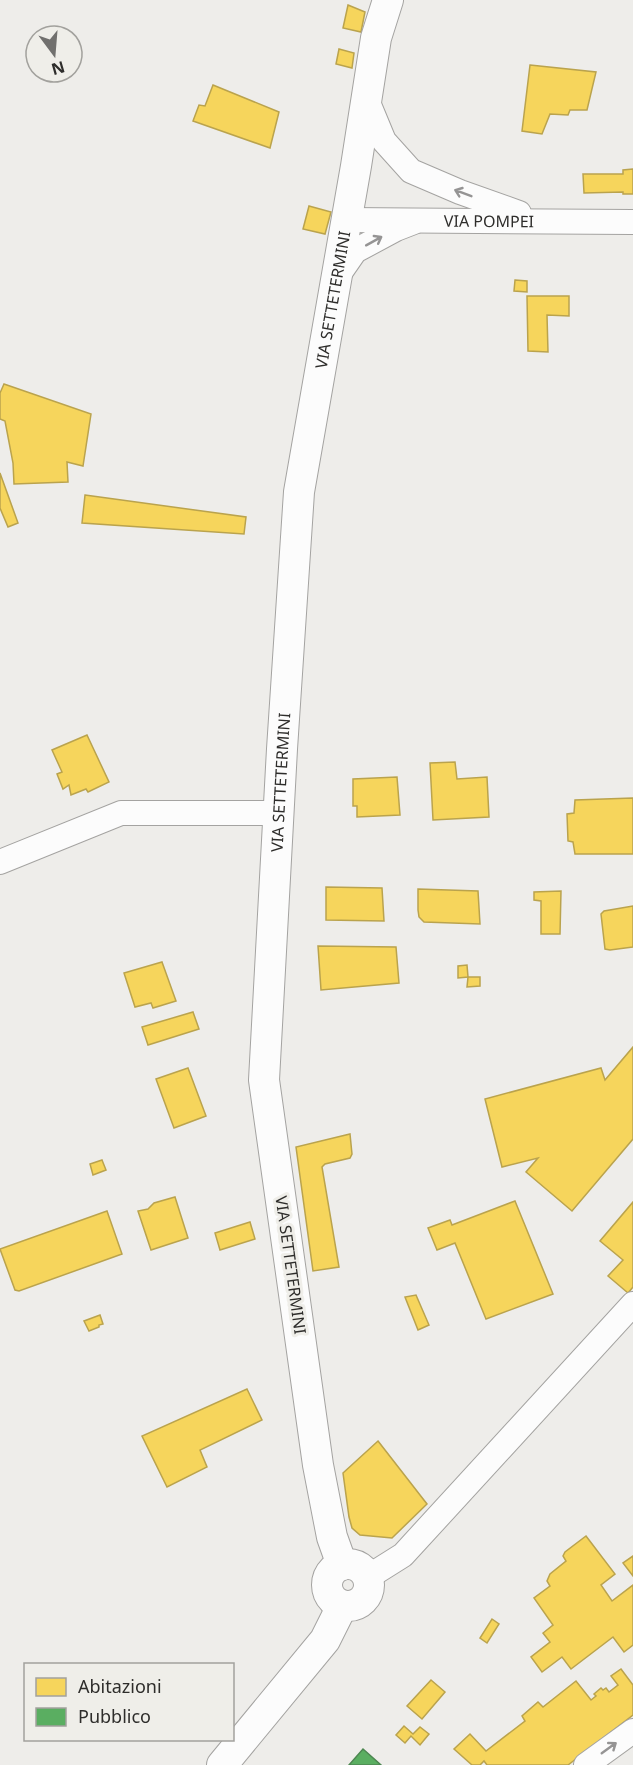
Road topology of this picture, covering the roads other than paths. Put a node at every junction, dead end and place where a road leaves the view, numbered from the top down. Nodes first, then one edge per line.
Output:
1 (388, 0) edge
2 (367, 100) junction
3 (422, 219) junction
4 (347, 220) junction
5 (538, 220) junction
6 (633, 222) edge
7 (337, 277) junction
8 (279, 813) junction
9 (0, 862) edge
10 (633, 1304) edge
11 (355, 1571) junction
12 (633, 1731) edge
13 (222, 1765) edge
14 (586, 1765) edge

1 - 2 main road, VIA SETTETERMINI
2 - 4 main road, VIA SETTETERMINI
5 -> 2 street
3 - 4 street, VIA POMPEI
3 - 5 street, VIA POMPEI
7 -> 3 street
4 - 7 main road, VIA SETTETERMINI
5 - 6 street, VIA POMPEI
7 - 8 main road, VIA SETTETERMINI
8 - 9 street
8 - 11 main road, VIA SETTETERMINI
10 - 11 street
11 - 13 main road
14 -> 12 street

